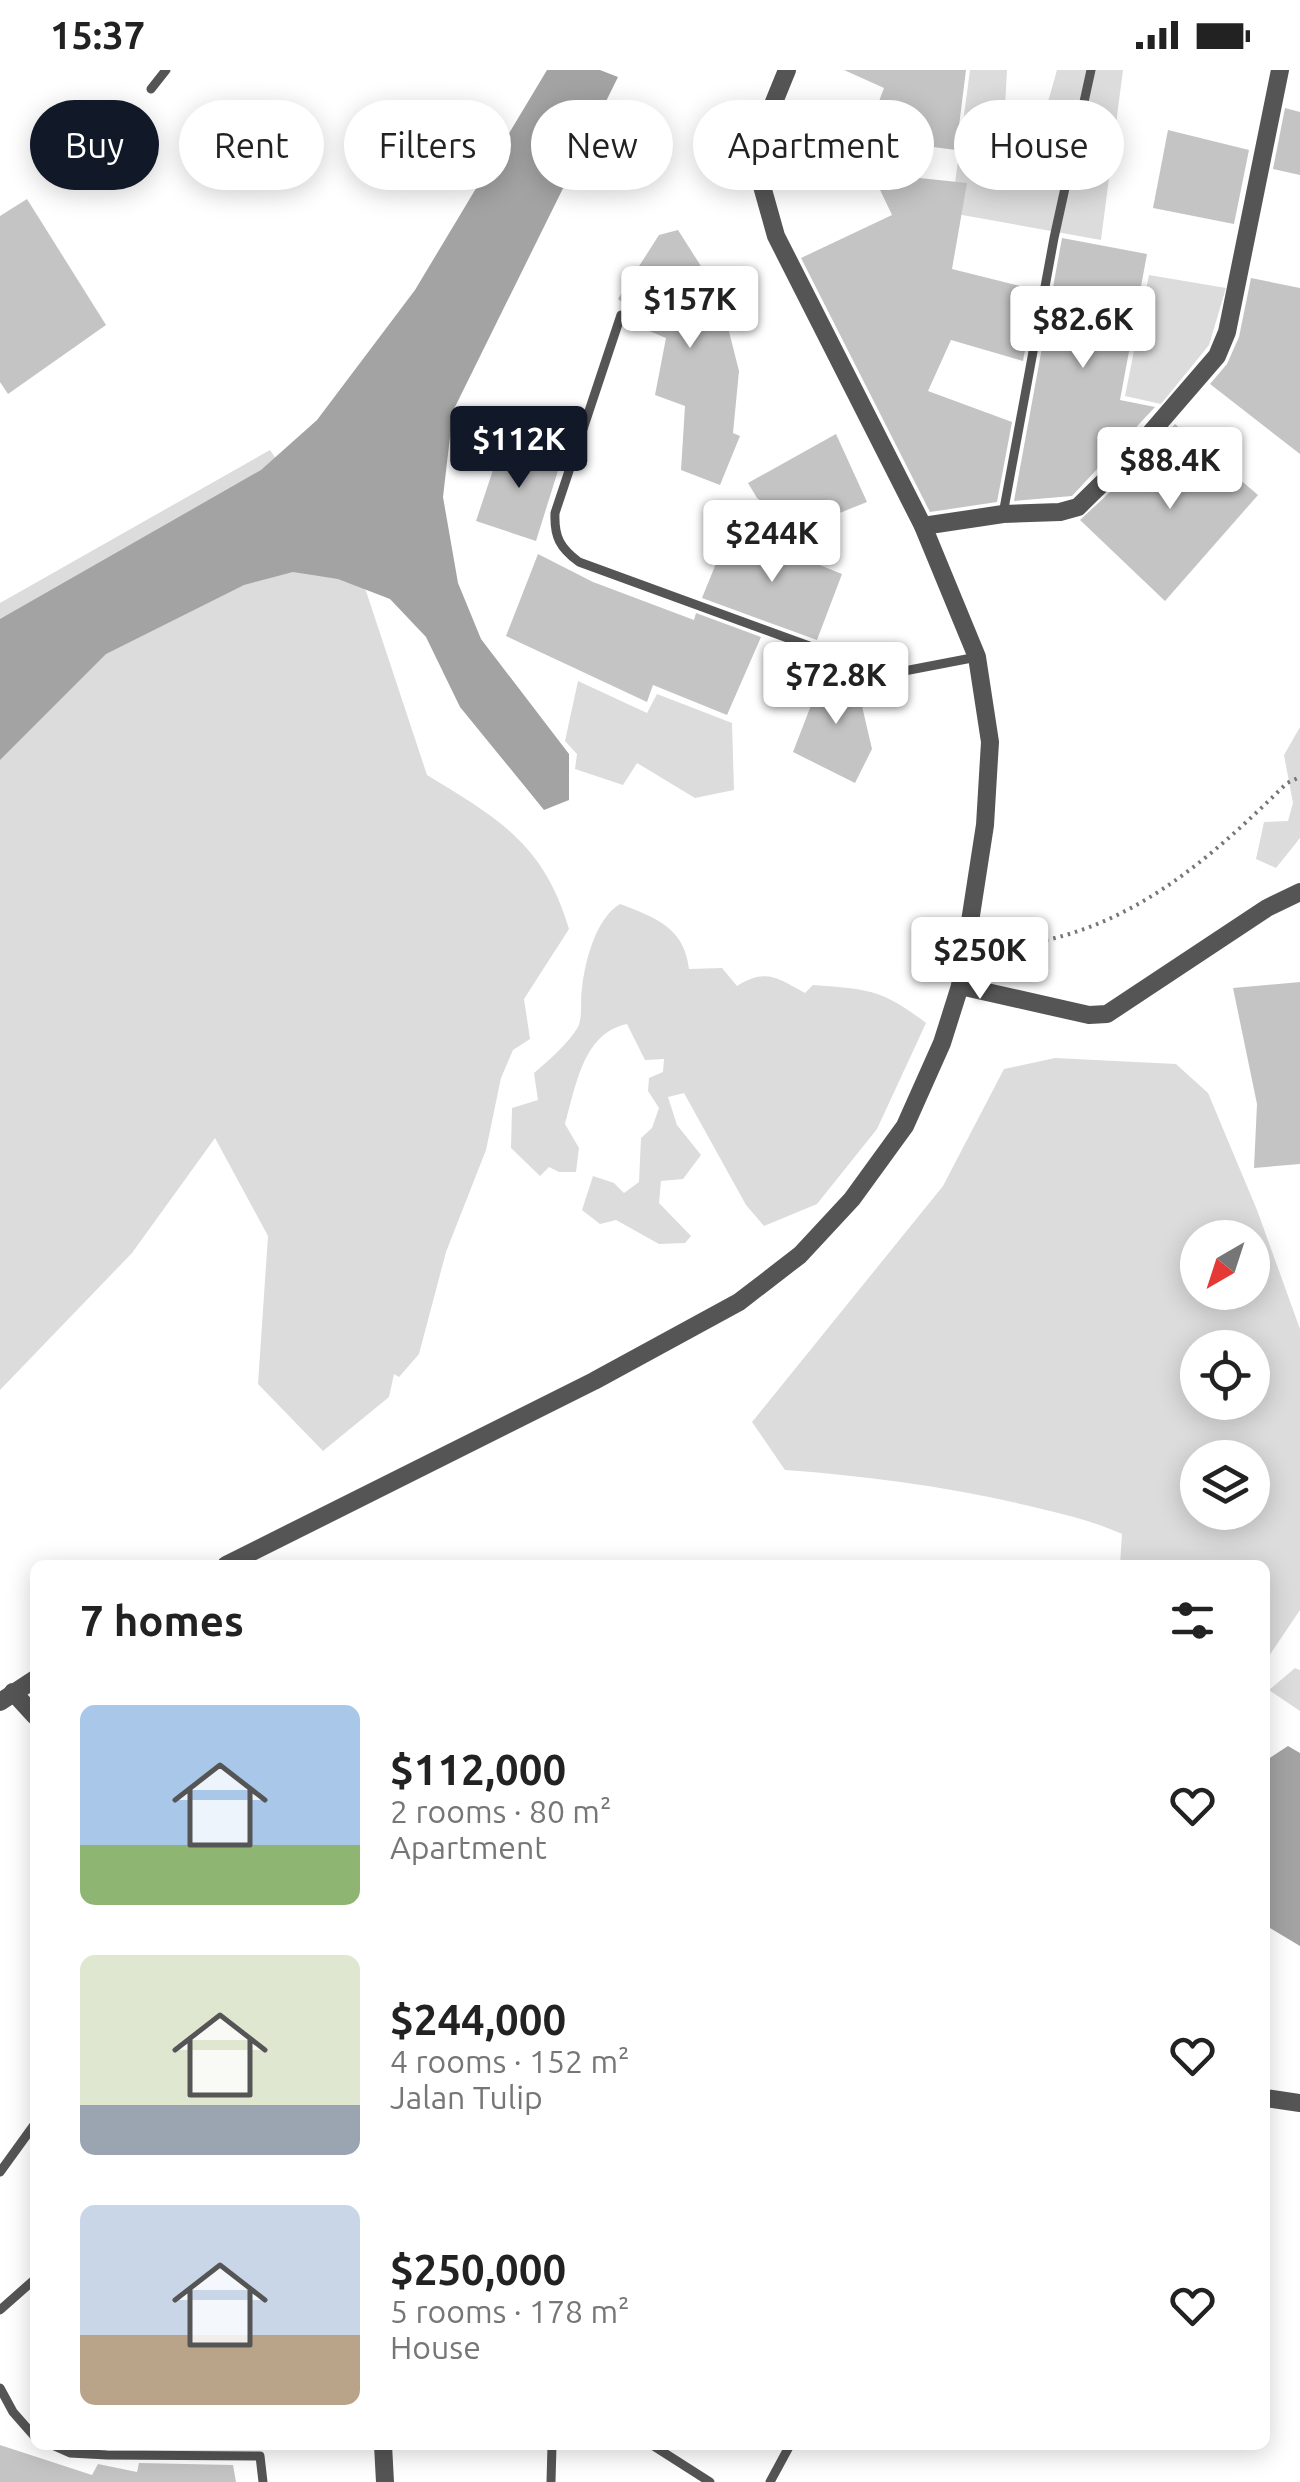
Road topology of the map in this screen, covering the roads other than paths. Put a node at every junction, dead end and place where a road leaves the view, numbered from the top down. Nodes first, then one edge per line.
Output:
1 (166, 70) edge
2 (786, 70) edge
3 (1091, 70) edge
4 (1280, 70) edge
5 (151, 89) dead end
6 (621, 314) dead end
7 (1003, 514) junction
8 (924, 526) junction
9 (977, 657) junction
10 (1300, 892) edge
11 (960, 986) junction
12 (236, 1560) edge
13 (30, 1682) edge
14 (6, 1697) edge
15 (30, 1713) edge
16 (1270, 2099) edge
17 (1300, 2104) edge
18 (30, 2131) edge
19 (0, 2172) edge
20 (30, 2283) edge
21 (0, 2310) edge
22 (0, 2388) edge
23 (30, 2431) edge
24 (63, 2450) edge
25 (383, 2450) edge
26 (552, 2450) edge
27 (660, 2450) edge
28 (787, 2450) edge
29 (259, 2451) edge
30 (263, 2482) edge
31 (385, 2482) edge
32 (551, 2482) edge
33 (710, 2482) edge
34 (770, 2482) edge

1 - 5 lane
2 - 8 street
3 - 7 lane
4 - 7 street
6 - 9 lane
7 - 8 street
8 - 9 street
9 - 11 street
10 - 11 street
11 - 12 street
13 - 14 street
14 - 15 street
16 - 17 street
18 - 19 lane
20 - 21 lane
22 - 23 lane
24 - 29 lane
25 - 31 street
26 - 32 lane
27 - 33 lane
28 - 34 lane
29 - 30 lane

